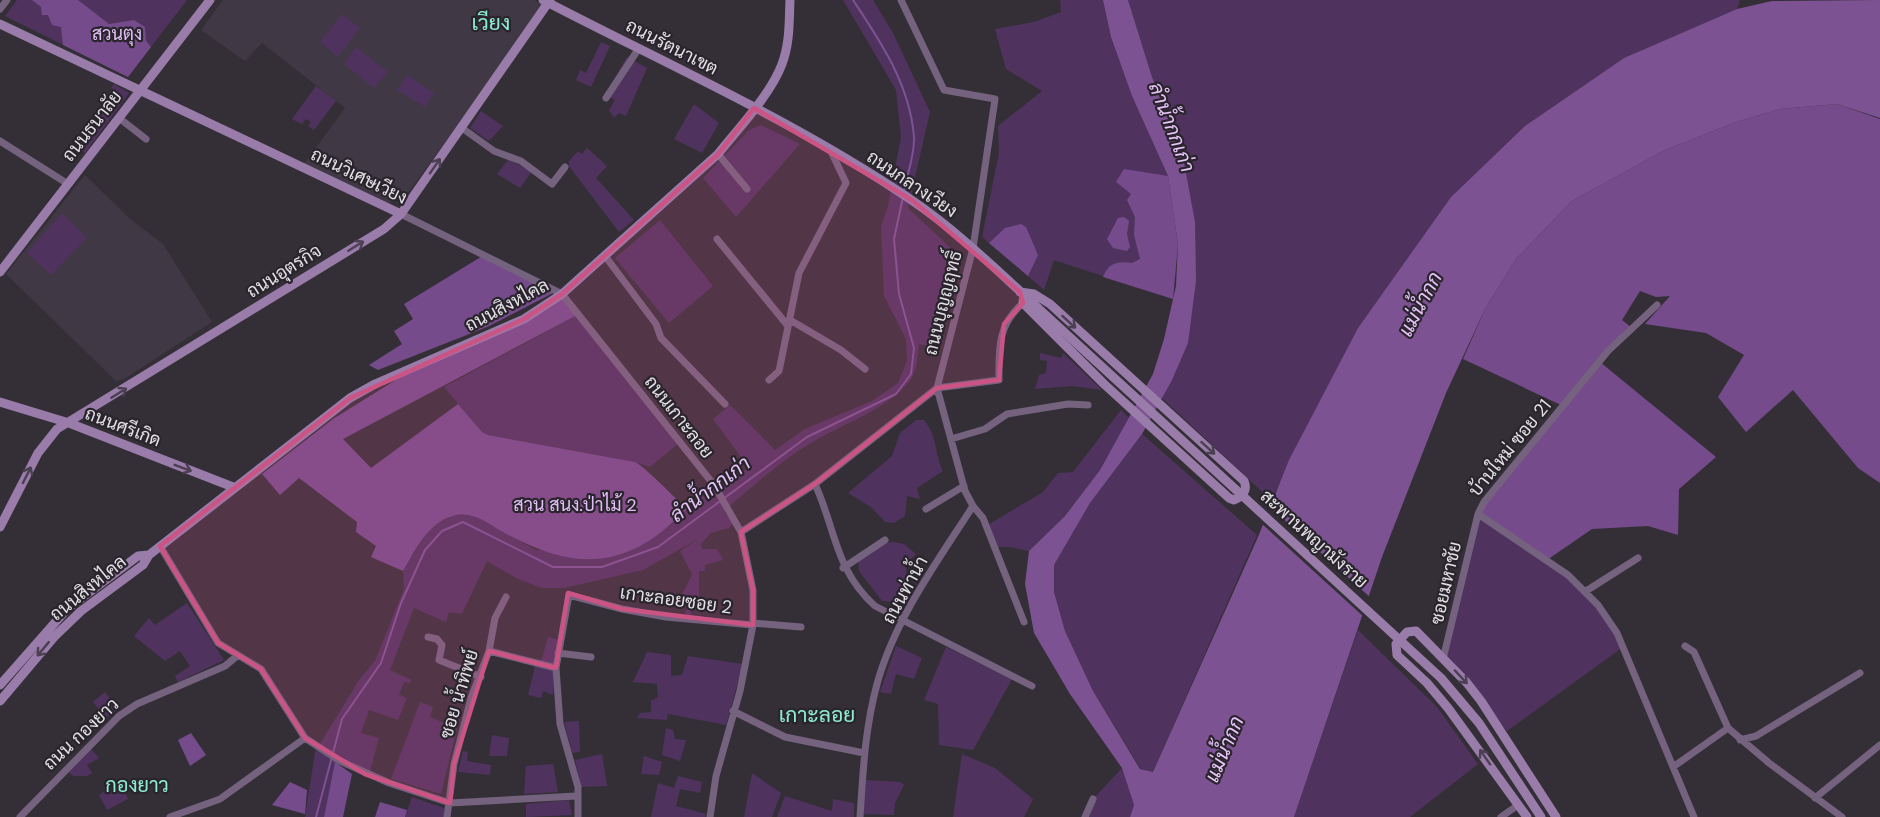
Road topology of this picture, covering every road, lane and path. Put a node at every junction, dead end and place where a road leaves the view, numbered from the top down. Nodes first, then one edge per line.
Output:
1 (7, 0) edge
2 (210, 0) edge
3 (790, 0) edge
4 (901, 0) edge
5 (548, 1) edge
6 (0, 9) edge
7 (0, 24) edge
8 (639, 48) junction
9 (140, 91) junction
10 (606, 98) dead end
11 (753, 108) junction
12 (119, 118) junction
13 (462, 128) junction
14 (146, 139) dead end
15 (0, 141) edge
16 (831, 151) junction
17 (718, 154) junction
18 (565, 167) dead end
19 (68, 184) junction
20 (747, 189) dead end
21 (401, 214) junction
22 (717, 239) dead end
23 (973, 248) junction
24 (605, 256) junction
25 (0, 272) edge
26 (1020, 292) junction
27 (562, 294) junction
28 (1023, 303) junction
29 (1656, 305) dead end
30 (1038, 308) joint
31 (789, 323) junction
32 (865, 369) dead end
33 (770, 380) dead end
34 (937, 388) junction
35 (0, 402) edge
36 (725, 404) dead end
37 (1088, 405) dead end
38 (69, 423) junction
39 (951, 439) junction
40 (815, 484) junction
41 (964, 486) junction
42 (233, 487) junction
43 (973, 506) junction
44 (926, 509) dead end
45 (1478, 514) junction
46 (0, 527) edge
47 (741, 532) junction
48 (885, 540) dead end
49 (160, 546) junction
50 (149, 555) junction
51 (1638, 558) dead end
52 (843, 568) junction
53 (1586, 591) junction
54 (506, 597) dead end
55 (902, 620) junction
56 (1024, 622) dead end
57 (753, 624) junction
58 (801, 627) dead end
59 (428, 637) dead end
60 (1684, 646) dead end
61 (489, 651) junction
62 (558, 653) junction
63 (237, 656) junction
64 (591, 657) dead end
65 (1443, 659) junction
66 (556, 668) junction
67 (1860, 673) dead end
68 (481, 677) junction
69 (0, 685) edge
70 (1032, 686) dead end
71 (0, 701) edge
72 (734, 711) junction
73 (1728, 728) junction
74 (305, 738) junction
75 (1740, 740) junction
76 (1880, 745) edge
77 (864, 753) junction
78 (1673, 766) junction
79 (576, 796) junction
80 (1815, 798) junction
81 (1093, 799) dead end
82 (450, 803) junction
83 (1518, 805) junction
84 (20, 817) edge
85 (170, 817) edge
86 (447, 817) edge
87 (578, 817) edge
88 (710, 817) edge
89 (860, 817) edge
90 (1085, 817) edge
91 (1501, 817) edge
92 (1527, 817) edge
93 (1541, 817) edge
94 (1556, 817) edge
95 (1694, 817) edge
96 (1842, 817) edge

1 - 6 street
2 - 9 main road, ถนนธนาลัย
3 - 11 main road, ถนนสิงหไคล
4 - 23 street, ถนนบุญญฤทธิ์
5 - 8 main road, ถนนรัตนาเขต
5 - 13 main road, ถนนอุตรกิจ
7 - 9 main road, ถนนวิเศษเวียง
8 - 10 street
8 - 11 main road, ถนนรัตนาเขต
9 - 12 main road, ถนนธนาลัย
9 - 21 main road, ถนนวิเศษเวียง
11 - 16 main road, ถนนกลางเวียง
11 - 17 main road, ถนนสิงหไคล
12 - 14 street
12 - 19 main road, ถนนธนาลัย
13 - 18 street
21 -> 13 main road, ถนนอุตรกิจ
15 - 19 street
16 - 23 main road, ถนนกลางเวียง
16 - 31 street
17 - 20 street
17 - 24 main road, ถนนสิงหไคล
19 - 25 main road, ถนนธนาลัย
21 - 27 street, ถนนวิเศษเวียง
38 -> 21 main road, ถนนอุตรกิจ
22 - 31 street
23 - 26 main road, ถนนกลางเวียง
23 - 34 street, ถนนบุญญฤทธิ์
24 - 27 main road, ถนนสิงหไคล
24 - 36 street
26 - 28 street
26 -> 28 main road
26 - 30 main road, ถนนกลางเวียง
27 - 42 main road, ถนนสิงหไคล
27 - 47 street, ถนนเกาะลอย
28 - 34 street
29 - 45 street, บ้านใหม่ ซอย 21
30 - 93 main road, สะพานพญามังราย, bridge
31 - 32 street
31 - 33 street
34 - 39 street
34 - 40 street
35 - 38 main road, ถนนศรีเกิด
37 - 39 street
38 -> 42 main road, ถนนศรีเกิด
46 -> 38 main road, ถนนอุตรกิจ
39 - 41 street
40 - 47 street
40 - 52 street
41 - 43 street
41 - 44 street
42 - 49 main road, ถนนสิงหไคล
43 - 55 street, ถนนท่าน้ำ
43 - 56 street
45 - 53 street, บ้านใหม่ ซอย 21
45 - 65 street, ซอยมหาชัย
47 - 57 street, ถนนเกาะลอย
48 - 52 street
49 - 50 main road, ถนนสิงหไคล
49 - 63 street
50 - 69 main road, ถนนสิงหไคล
50 -> 71 main road, ถนนสิงหไคล
51 - 53 street
52 - 55 street
53 - 78 street, บ้านใหม่ ซอย 21
54 - 61 street, ซอย น้ำทิพย์
55 - 70 street
55 - 77 street, ถนนท่าน้ำ
57 - 58 street
57 - 62 street, เกาะลอยซอย 2
57 - 72 street, ถนนเกาะลอย
59 - 68 street
60 - 73 street
61 - 66 street
61 - 68 street, ซอย น้ำทิพย์
62 - 64 street
62 - 66 street, เกาะลอยซอย 2
63 - 74 street
63 - 84 street, ถนน กองยาว
83 -> 65 main road
65 -> 94 main road
66 - 79 street, เกาะลอยซอย 2
67 - 75 street
68 - 82 street, ซอย น้ำทิพย์
72 - 77 street
72 - 88 street, ถนนเกาะลอย
73 - 75 street
73 - 78 street
74 - 82 street
74 - 85 street
75 - 80 street
76 - 80 street
77 - 89 street, ถนนท่าน้ำ
78 - 95 street, บ้านใหม่ ซอย 21
79 - 82 street
79 - 87 street, เกาะลอยซอย 2
80 - 96 street
81 - 90 street
82 - 86 street, ซอย น้ำทิพย์
83 - 91 street
83 - 92 main road

